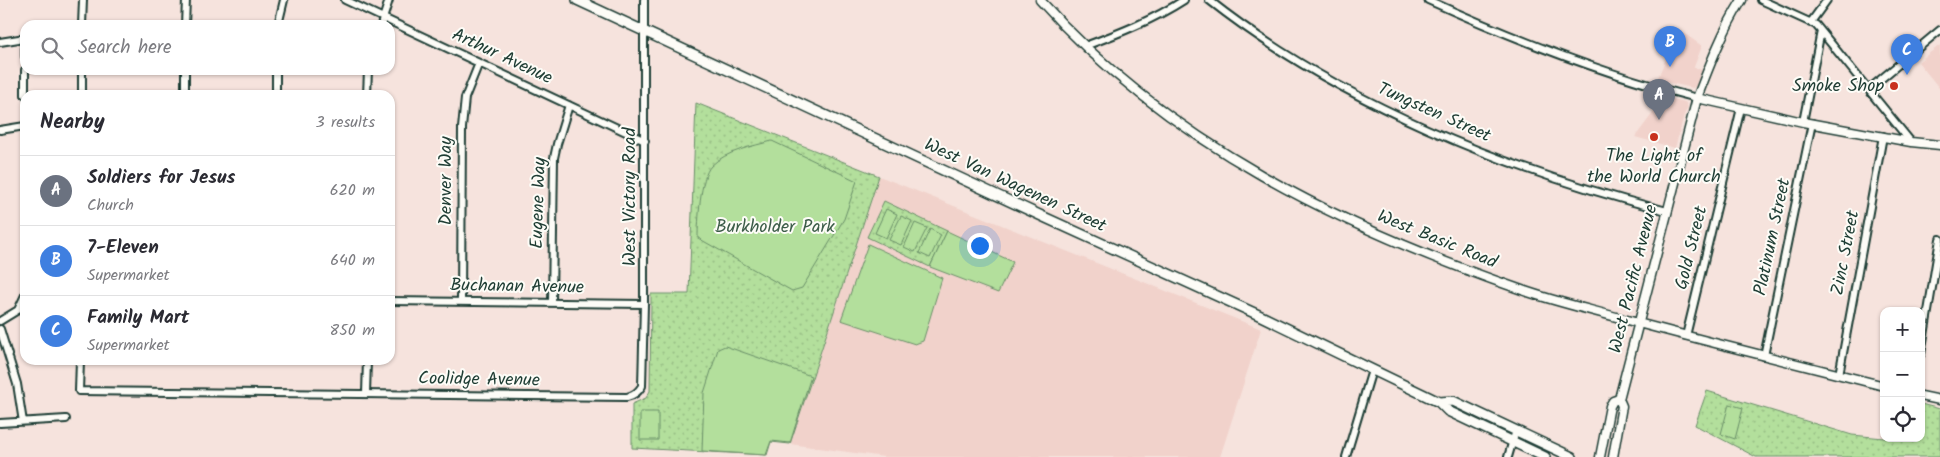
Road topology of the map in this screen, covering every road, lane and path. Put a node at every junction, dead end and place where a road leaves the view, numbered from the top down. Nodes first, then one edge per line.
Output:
1 (83, 0) edge
2 (186, 0) edge
3 (284, 0) edge
4 (345, 0) edge
5 (389, 0) edge
6 (577, 0) edge
7 (644, 0) edge
8 (1040, 0) edge
9 (1184, 0) edge
10 (1209, 0) edge
11 (1428, 0) edge
12 (1742, 0) edge
13 (1762, 0) edge
14 (1827, 0) edge
15 (383, 17) junction
16 (82, 20) edge
17 (185, 20) edge
18 (279, 20) edge
19 (382, 20) edge
20 (389, 20) edge
21 (1811, 22) junction
22 (395, 23) edge
23 (1940, 30) edge
24 (644, 32) junction
25 (1821, 32) junction
26 (20, 39) edge
27 (0, 42) edge
28 (1085, 46) junction
29 (479, 63) junction
30 (25, 75) edge
31 (82, 75) edge
32 (185, 75) edge
33 (276, 75) edge
34 (368, 75) edge
35 (1869, 89) junction
36 (25, 90) edge
37 (82, 90) edge
38 (185, 90) edge
39 (276, 90) edge
40 (367, 90) edge
41 (1697, 98) junction
42 (569, 105) junction
43 (1741, 108) junction
44 (1803, 122) junction
45 (1812, 123) junction
46 (20, 127) edge
47 (0, 130) edge
48 (1883, 136) junction
49 (645, 141) junction
50 (1911, 142) junction
51 (1940, 145) edge
52 (1667, 211) junction
53 (1940, 240) edge
54 (395, 301) edge
55 (461, 302) junction
56 (552, 303) junction
57 (644, 304) junction
58 (20, 305) edge
59 (0, 321) edge
60 (1638, 323) junction
61 (0, 329) edge
62 (1686, 336) junction
63 (1921, 352) edge
64 (1764, 356) junction
65 (80, 365) edge
66 (367, 365) edge
67 (1372, 370) junction
68 (1839, 375) junction
69 (1880, 385) edge
70 (638, 392) joint
71 (366, 394) junction
72 (1925, 397) edge
73 (1619, 399) junction
74 (1940, 400) edge
75 (1439, 402) junction
76 (66, 419) dead end
77 (23, 422) junction
78 (0, 423) edge
79 (1516, 430) junction
80 (1513, 442) junction
81 (1346, 457) edge
82 (1508, 457) edge
83 (1545, 457) edge
84 (1572, 457) edge
85 (1600, 457) edge
86 (1612, 457) edge

1 - 16 street
2 - 17 street
3 - 18 street
4 - 15 street, Arthur Avenue
5 - 15 street
6 - 24 main road, West Van Wagenen Street
7 - 24 street, West Victory Road
8 - 28 street, West Basic Road
9 - 28 street
10 - 52 street, Tungsten Street
11 - 41 street
12 - 41 street, West Pacific Avenue
13 - 21 street
14 - 21 street
15 - 19 street
15 - 20 street, Arthur Avenue
21 - 25 street
22 - 29 street, Arthur Avenue
23 - 35 street
24 - 49 street, West Victory Road
24 - 67 main road, West Van Wagenen Street
25 - 35 street
25 - 44 street
26 - 27 street
28 - 60 street, West Basic Road
29 - 42 street, Arthur Avenue
29 - 55 street, Denver Way
30 - 36 street
31 - 37 street
32 - 38 street
33 - 39 street
34 - 40 street
35 - 50 street
41 - 43 street
41 - 52 street, West Pacific Avenue
42 - 49 street, Arthur Avenue
42 - 56 street, Eugene Way
43 - 44 street
43 - 62 street, Gold Street
44 - 45 street
45 - 48 street
45 - 64 street, Platinum Street
46 - 47 street
48 - 50 street
48 - 68 street, Zinc Street
49 - 57 street, West Victory Road
50 - 51 street
52 - 60 street, West Pacific Avenue
53 - 63 street
54 - 55 street, Buchanan Avenue
55 - 56 street, Buchanan Avenue
56 - 57 street, Buchanan Avenue
57 - 70 street, West Victory Road
58 - 59 street
60 - 62 street, West Basic Road
60 - 73 street, West Pacific Avenue
61 - 77 street
62 - 64 street, West Basic Road
64 - 68 street, West Basic Road
65 - 71 street, Coolidge Avenue
66 - 71 street
67 - 75 main road, West Van Wagenen Street
67 - 81 street
68 - 69 street, West Basic Road
70 - 71 street, Coolidge Avenue
72 - 74 street
73 - 85 street, West Pacific Avenue
73 - 86 street, West Pacific Avenue
75 - 79 main road, West Van Wagenen Street
75 - 80 main road, West Van Wagenen Street
76 - 77 street
77 - 78 street
79 - 80 street
79 - 84 main road, West Van Wagenen Street
80 - 82 street
80 - 83 main road, West Van Wagenen Street

